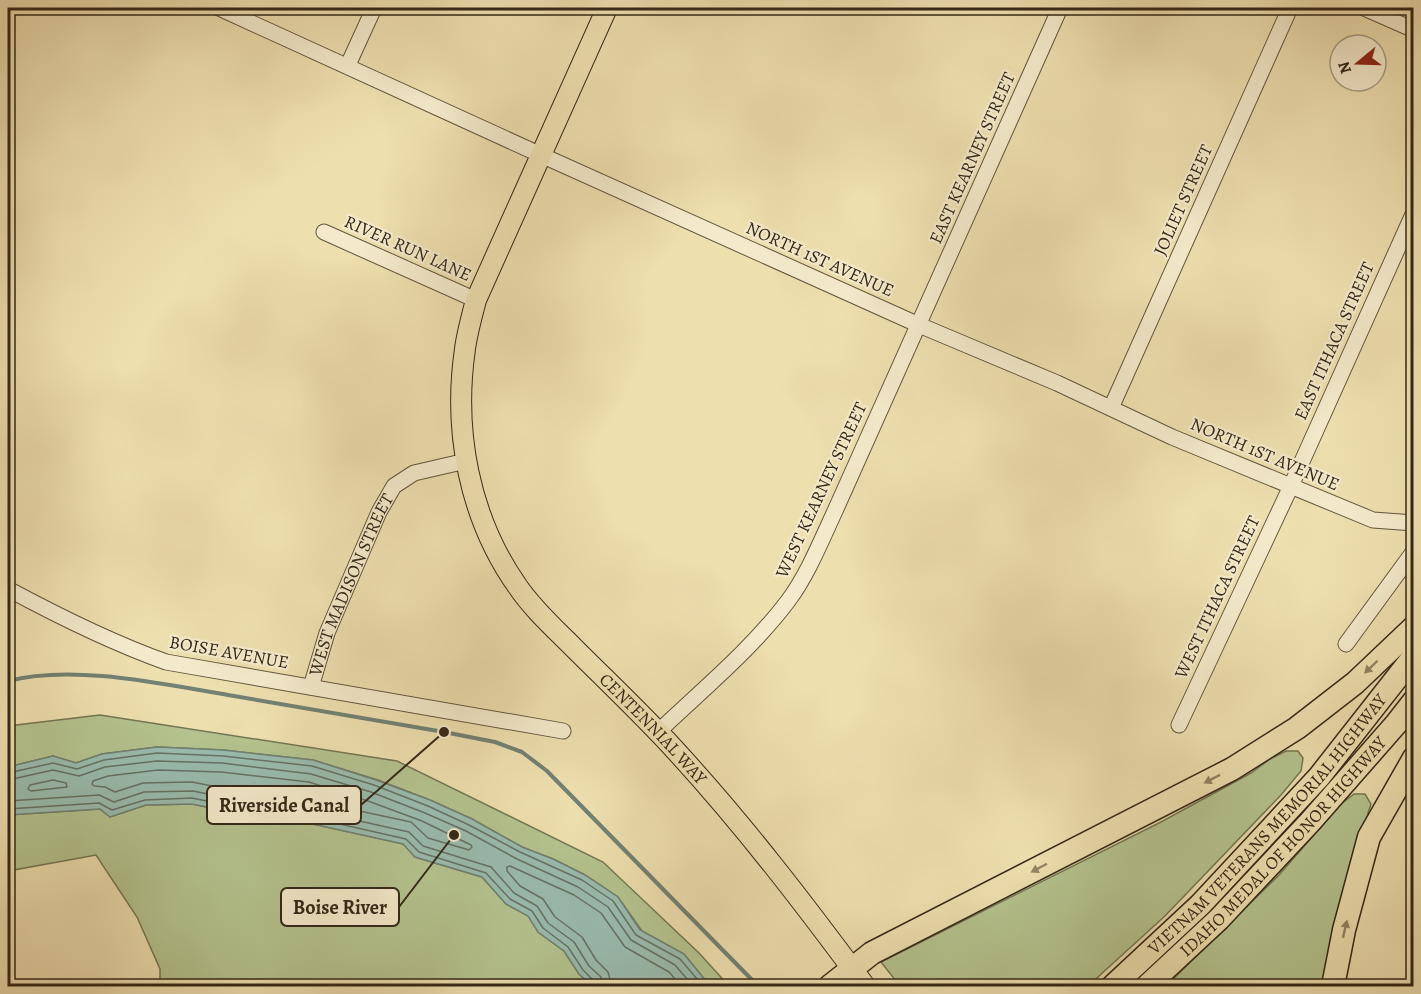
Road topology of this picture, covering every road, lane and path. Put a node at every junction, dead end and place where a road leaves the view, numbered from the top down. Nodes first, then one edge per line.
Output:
1 (219, 8) edge
2 (374, 8) edge
3 (607, 8) edge
4 (1060, 8) edge
5 (1290, 8) edge
6 (1364, 8) edge
7 (1413, 30) edge
8 (348, 65) junction
9 (541, 155) junction
10 (1413, 212) edge
11 (324, 232) dead end
12 (476, 300) junction
13 (919, 325) junction
14 (1111, 408) junction
15 (466, 460) junction
16 (1291, 486) junction
17 (1413, 523) edge
18 (1413, 551) edge
19 (8, 590) edge
20 (1413, 627) edge
21 (1346, 644) dead end
22 (1413, 656) edge
23 (311, 687) junction
24 (1413, 701) edge
25 (1179, 725) dead end
26 (563, 731) dead end
27 (658, 732) junction
28 (1413, 758) edge
29 (852, 968) junction
30 (830, 987) edge
31 (866, 987) edge
32 (1113, 987) edge
33 (1147, 987) edge
34 (1332, 987) edge

1 - 8 street, NORTH 1ST AVENUE
2 - 8 street
3 - 9 main road
4 - 13 street, EAST KEARNEY STREET
5 - 14 street, JOLIET STREET
6 - 7 street
8 - 9 street, NORTH 1ST AVENUE
9 - 12 main road
9 - 13 street, NORTH 1ST AVENUE
10 - 16 street, EAST ITHACA STREET
11 - 12 street, RIVER RUN LANE
12 - 15 main road
13 - 14 street, NORTH 1ST AVENUE
13 - 27 street, WEST KEARNEY STREET
14 - 16 street, NORTH 1ST AVENUE
15 - 23 street, WEST MADISON STREET
15 - 27 main road, CENTENNIAL WAY
16 - 17 street, NORTH 1ST AVENUE
16 - 25 street, WEST ITHACA STREET
18 - 21 street
19 - 23 street, BOISE AVENUE
20 -> 29 highway
22 - 32 highway, VIETNAM VETERANS MEMORIAL HIGHWAY
23 - 26 street, BOISE AVENUE
24 - 33 highway, IDAHO MEDAL OF HONOR HIGHWAY
27 - 29 main road, CENTENNIAL WAY
34 -> 28 highway
29 - 30 highway
29 - 31 main road, CENTENNIAL WAY

